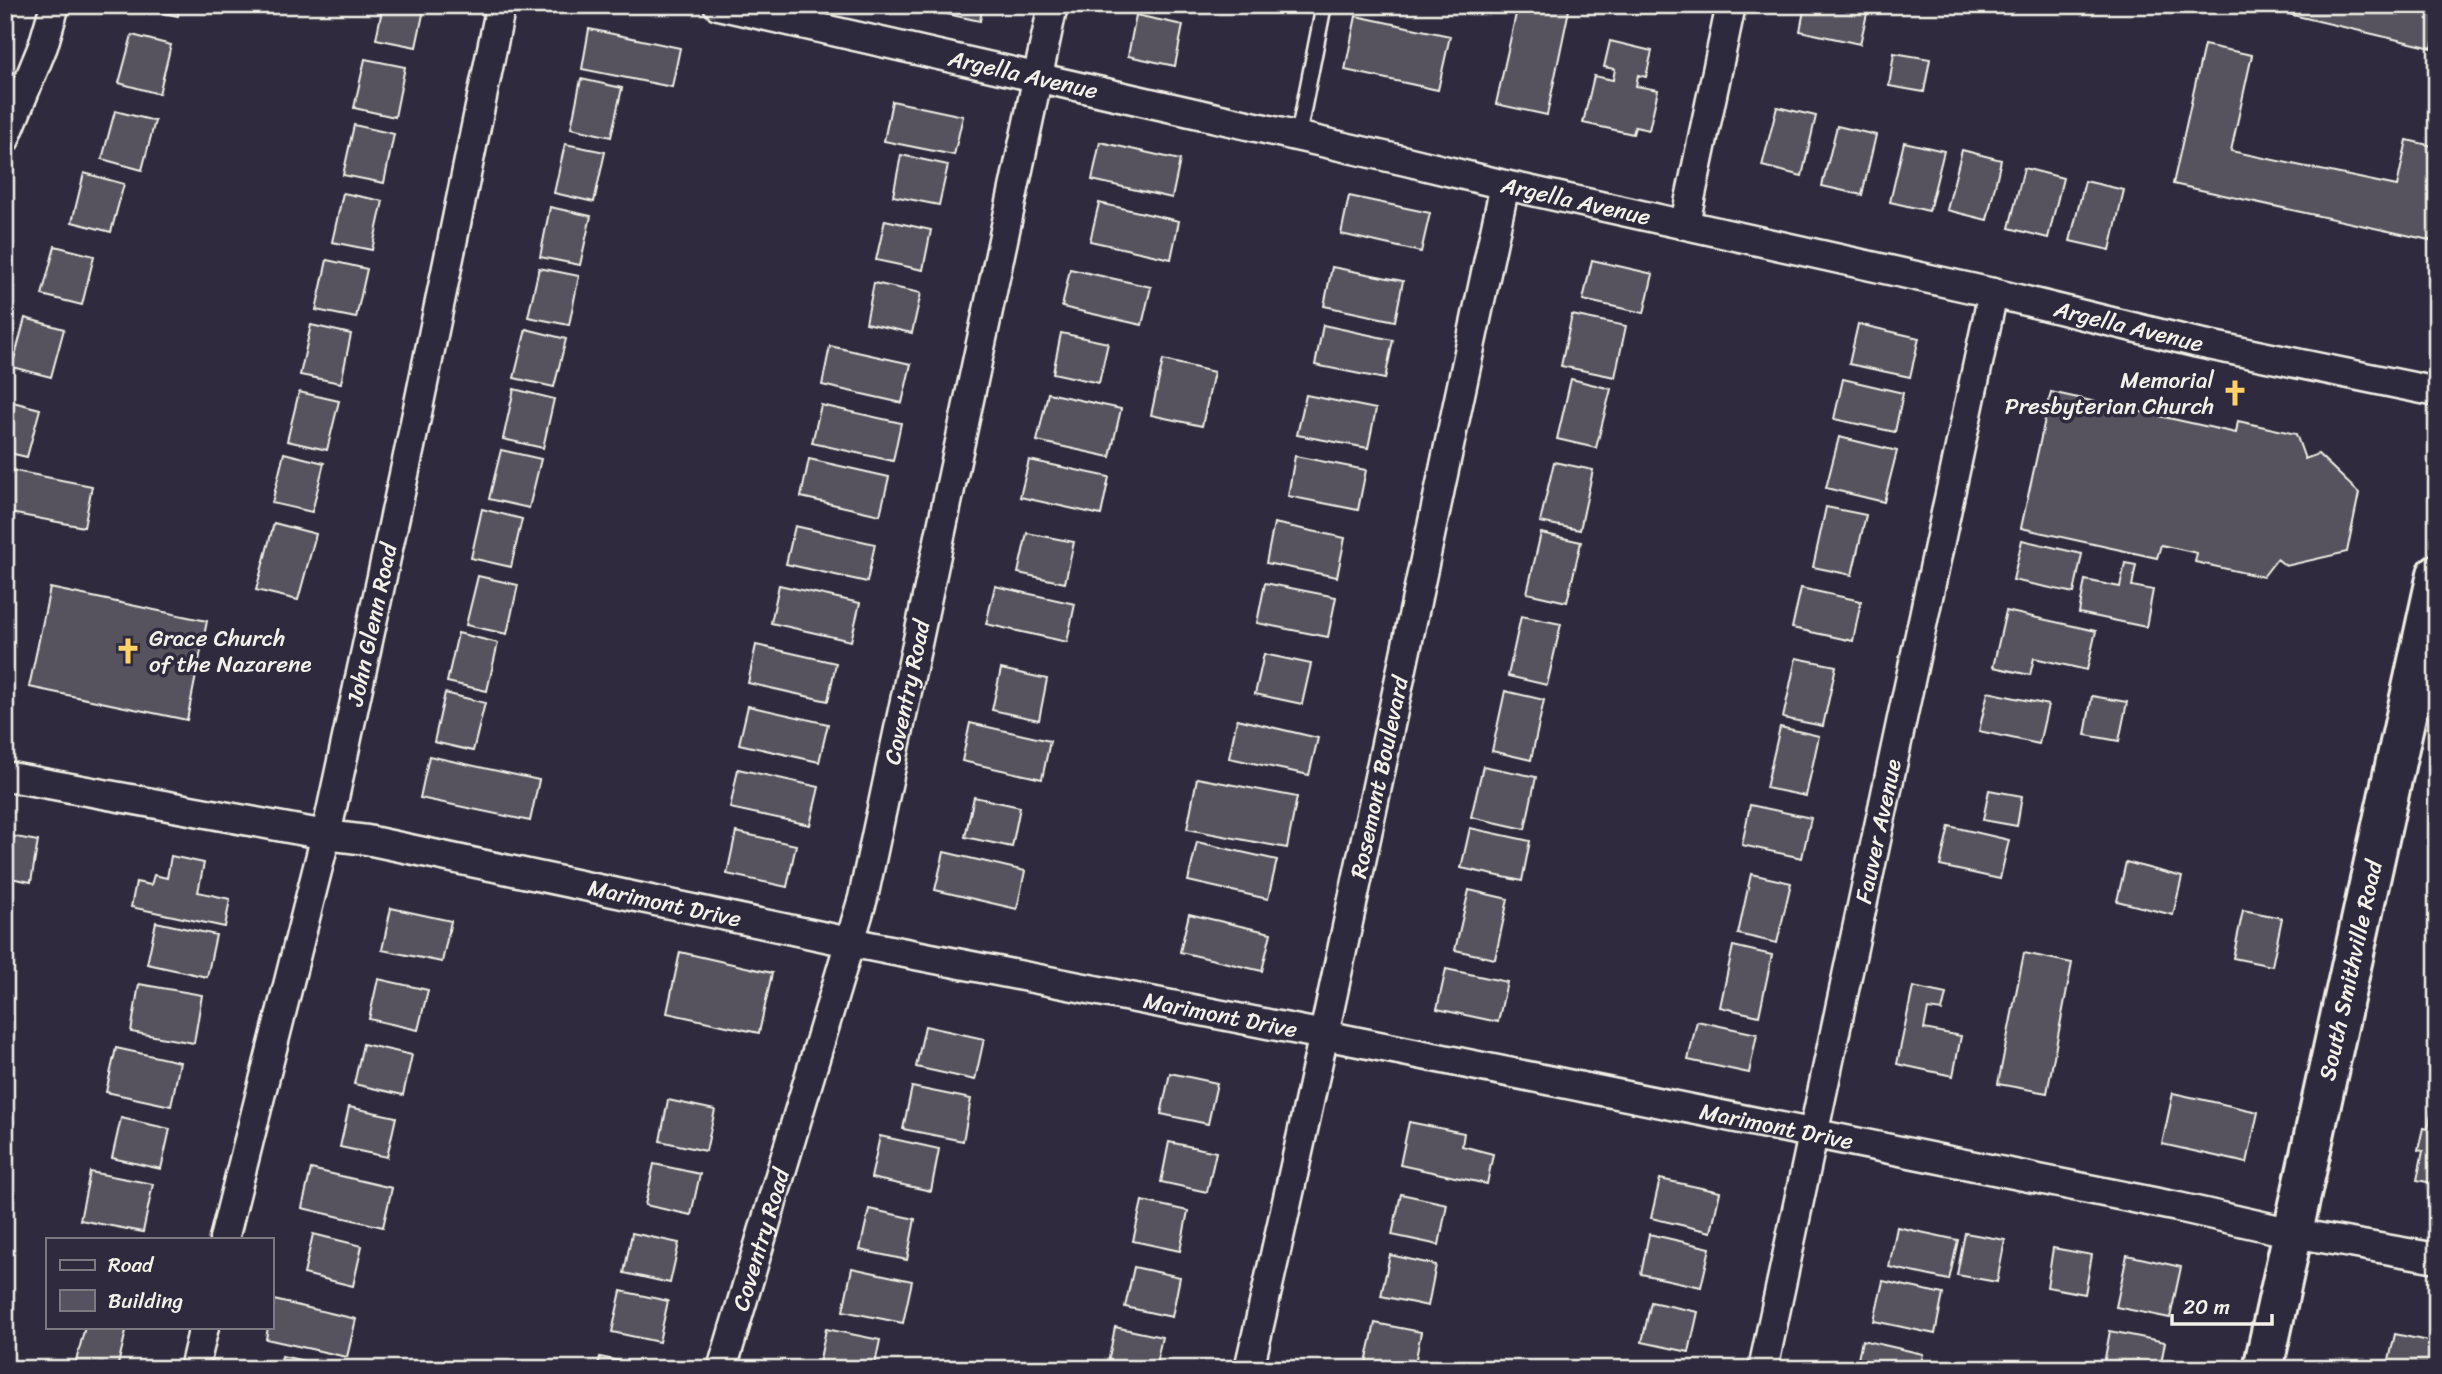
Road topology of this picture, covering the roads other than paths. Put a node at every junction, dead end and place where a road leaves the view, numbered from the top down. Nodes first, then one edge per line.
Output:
1 (55, 5) edge
2 (501, 5) edge
3 (718, 5) edge
4 (1053, 5) edge
5 (1324, 5) edge
6 (1731, 5) edge
7 (781, 12) edge
8 (1037, 79) junction
9 (1298, 136) junction
10 (5, 139) edge
11 (1505, 185) junction
12 (1685, 223) junction
13 (1993, 293) junction
14 (2437, 392) edge
15 (2437, 574) edge
16 (5, 776) edge
17 (326, 835) junction
18 (849, 942) junction
19 (1324, 1035) junction
20 (1814, 1134) junction
21 (2293, 1233) junction
22 (224, 1238) edge
23 (2437, 1258) edge
24 (204, 1328) edge
25 (194, 1369) edge
26 (722, 1369) edge
27 (1249, 1369) edge
28 (1763, 1369) edge
29 (2263, 1369) edge

1 - 10 street
2 - 17 street, John Glenn Road
3 - 7 street, Argella Avenue
4 - 8 street, Coventry Road
5 - 9 lane
6 - 12 street
7 - 8 street, Argella Avenue
8 - 9 street, Argella Avenue
8 - 18 street, Coventry Road
9 - 11 street, Argella Avenue
11 - 12 street, Argella Avenue
11 - 19 street, Rosemont Boulevard
12 - 13 street, Argella Avenue
13 - 14 street, Argella Avenue
13 - 20 street, Fauver Avenue
15 - 21 main road, South Smithville Road
16 - 17 street, Marimont Drive
17 - 18 street, Marimont Drive
17 - 22 street, John Glenn Road
18 - 19 street, Marimont Drive
18 - 26 street, Coventry Road
19 - 20 street, Marimont Drive
19 - 27 street, Rosemont Boulevard
20 - 21 street, Marimont Drive
20 - 28 street, Fauver Avenue
21 - 23 street, Marimont Drive
21 - 29 main road, South Smithville Road
24 - 25 street

